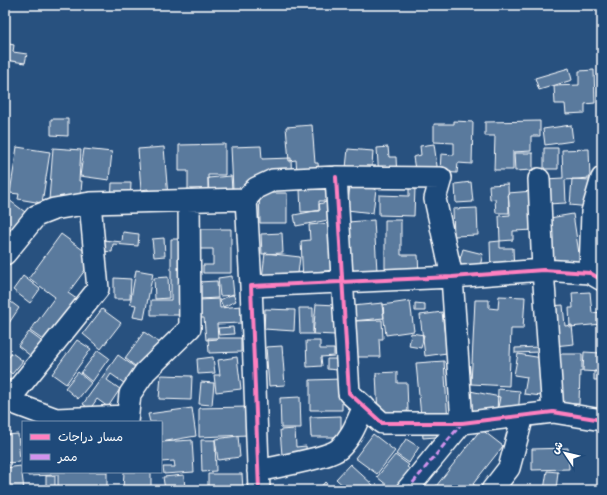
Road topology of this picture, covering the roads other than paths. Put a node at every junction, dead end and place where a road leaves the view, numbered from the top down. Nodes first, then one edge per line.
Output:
1 (336, 177) junction
2 (602, 178) edge
3 (539, 179) dead end
4 (246, 200) junction
5 (189, 201) junction
6 (90, 203) junction
7 (597, 212) edge
8 (5, 254) edge
9 (543, 270) junction
10 (452, 277) junction
11 (596, 277) edge
12 (342, 283) junction
13 (251, 286) junction
14 (364, 406) junction
15 (553, 412) junction
16 (523, 416) junction
17 (127, 419) edge
18 (602, 420) edge
19 (382, 422) junction
20 (462, 424) junction
21 (354, 431) junction
22 (258, 480) edge
23 (407, 490) edge
24 (492, 490) edge

1 - 4 street
1 - 10 street
1 - 12 street
2 - 7 street
3 - 9 street
4 - 5 street
4 - 13 street
5 - 6 street
5 - 17 street
6 - 8 street
6 - 17 street
7 - 11 street
9 - 10 street
9 - 11 street
9 - 15 street
10 - 12 street
10 - 20 street
12 - 13 street
12 - 14 street
13 - 22 street
14 - 19 street
14 - 21 street
15 - 16 street
15 - 18 street
16 - 20 street
16 - 24 street
19 - 20 street
19 - 21 street
20 - 23 street
21 - 22 street

